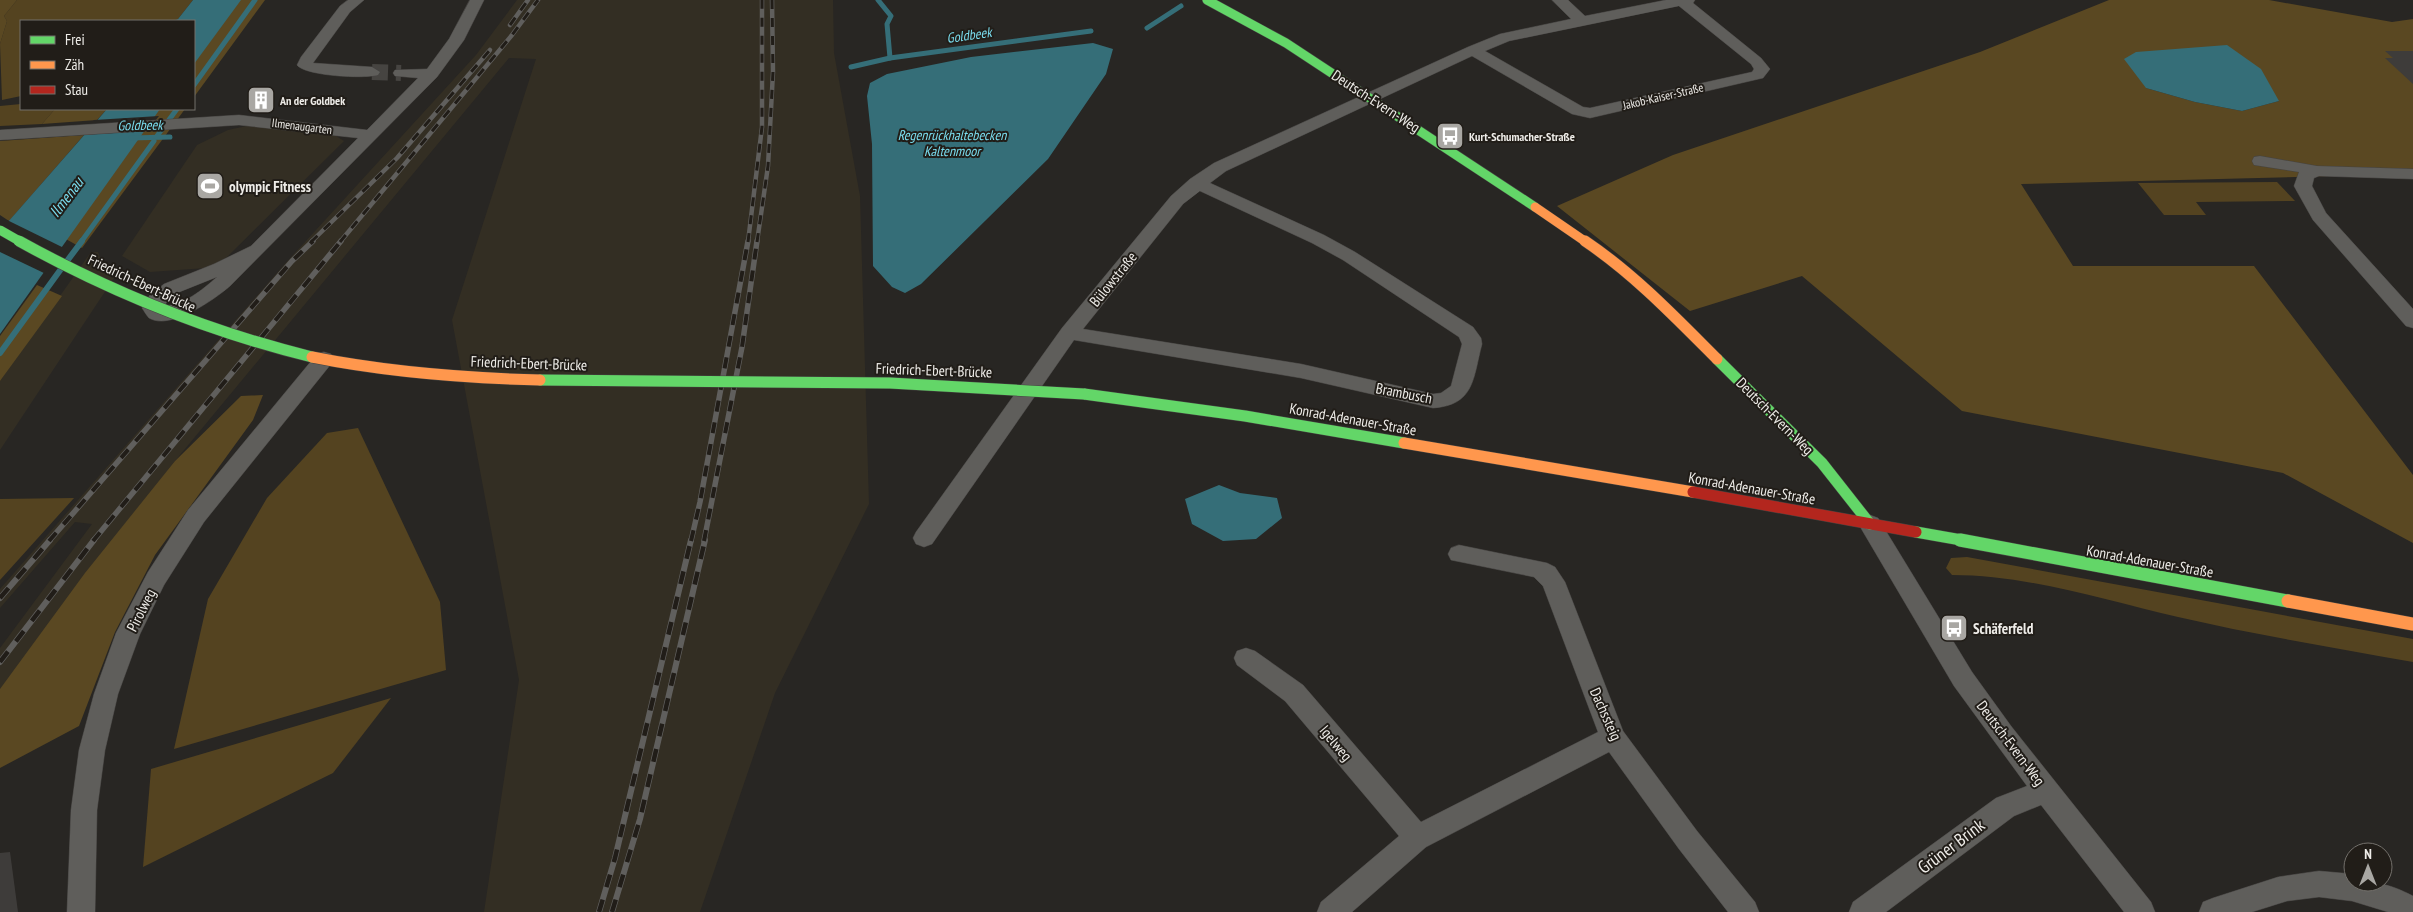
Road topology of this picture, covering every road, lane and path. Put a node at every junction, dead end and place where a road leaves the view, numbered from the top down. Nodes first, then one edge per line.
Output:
1 (357, 0) edge
2 (477, 0) edge
3 (1207, 0) edge
4 (1559, 0) edge
5 (1685, 1) edge
6 (1583, 22) junction
7 (1473, 50) junction
8 (372, 72) tunnel mouth
9 (401, 73) tunnel mouth
10 (431, 74) junction
11 (1370, 97) junction
12 (0, 135) edge
13 (371, 135) junction
14 (2260, 161) dead end
15 (2317, 171) junction
16 (2413, 174) edge
17 (1196, 183) junction
18 (0, 230) edge
19 (257, 250) junction
20 (2413, 321) edge
21 (1069, 333) junction
22 (324, 359) junction
23 (1084, 394) joint
24 (1870, 524) junction
25 (924, 538) dead end
26 (1459, 554) dead end
27 (2413, 624) edge
28 (1246, 658) dead end
29 (1613, 737) junction
30 (2047, 790) junction
31 (1417, 838) junction
32 (2413, 910) edge
33 (81, 912) edge
34 (1331, 912) edge
35 (1745, 912) edge
36 (1862, 912) edge
37 (2141, 912) edge
38 (2214, 912) edge

1 - 8 street
2 - 10 street
3 - 11 main road, Deutsch-Evern-Weg
4 - 6 street
5 - 6 street
5 - 7 street, Jakob-Kaiser-Straße
6 - 7 street
7 - 11 street
9 - 10 street
10 - 13 street
11 - 17 street, Bülowstraße
11 - 24 main road, Deutsch-Evern-Weg
12 - 13 street, Ilmenaugarten
13 - 19 street
14 - 15 street
15 - 16 street
15 - 20 street
17 - 21 street, Bülowstraße
17 - 21 street, Brambusch
18 - 22 main road, Friedrich-Ebert-Brücke, bridge
19 - 19 street
21 - 25 street, Bülowstraße
22 - 23 main road, Friedrich-Ebert-Brücke, bridge
22 - 33 street, Pirolweg
23 - 24 main road, Konrad-Adenauer-Straße
24 - 27 main road, Konrad-Adenauer-Straße
24 - 30 street, Deutsch-Evern-Weg
26 - 29 street, Dachssteig
28 - 31 street, Igelweg
29 - 31 street
29 - 35 street, Dachssteig
30 - 36 street, Grüner Brink
30 - 37 street, Deutsch-Evern-Weg
31 - 34 street
32 - 38 street

